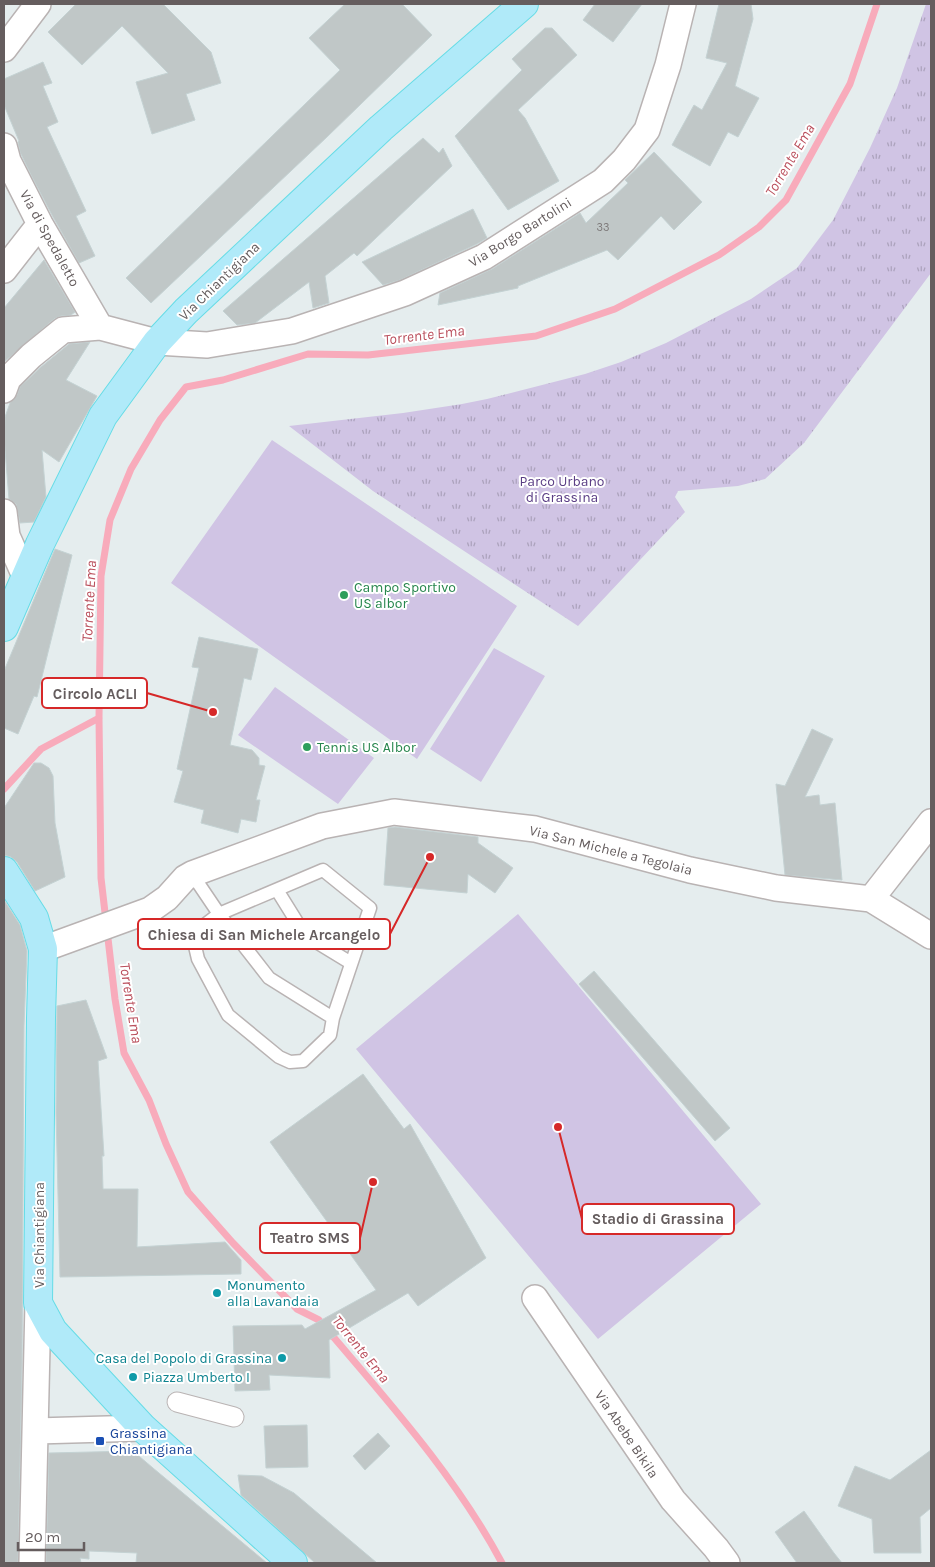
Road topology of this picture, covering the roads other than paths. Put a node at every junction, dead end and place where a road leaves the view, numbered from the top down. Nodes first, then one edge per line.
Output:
1 (38, 4) edge
2 (524, 4) edge
3 (683, 4) edge
4 (4, 50) edge
5 (4, 146) edge
6 (40, 224) junction
7 (4, 270) edge
8 (100, 327) junction
9 (158, 342) junction
10 (4, 390) edge
11 (4, 512) edge
12 (25, 576) junction
13 (4, 627) edge
14 (931, 822) edge
15 (4, 871) edge
16 (192, 874) junction
17 (277, 890) junction
18 (871, 899) junction
19 (219, 914) junction
20 (931, 936) edge
21 (43, 949) junction
22 (351, 963) junction
23 (333, 1018) junction
24 (535, 1298) dead end
25 (38, 1303) junction
26 (177, 1402) dead end
27 (234, 1416) dead end
28 (143, 1428) junction
29 (36, 1431) junction
30 (32, 1563) edge
31 (293, 1563) edge
32 (727, 1563) edge

1 - 4 street
2 - 9 main road, Via Chiantigiana
3 - 9 street, Via Borgo Bartolini
5 - 6 street, Via di Spedaletto
6 - 7 street
6 - 8 street, Via di Spedaletto
8 - 9 street, Via Borgo Bartolini
8 - 10 street, Via Borgo Bartolini
9 - 12 main road, Via Chiantigiana
11 - 12 street
12 - 13 main road, Via Chiantigiana
14 - 18 street
15 - 21 main road, Via Chiantigiana
16 - 18 street, Via San Michele a Tegolaia
16 - 19 lane
16 - 21 street, Via San Michele a Tegolaia
17 - 19 lane
17 - 22 lane
17 - 22 lane
18 - 20 street
19 - 23 lane
19 - 23 lane
21 - 25 main road, Via Chiantigiana
22 - 23 lane
24 - 32 street, Via Abebe Bikila
25 - 28 main road, Via Chiantigiana
25 - 29 street
26 - 27 street
28 - 29 street
28 - 31 main road, Via Chiantigiana
29 - 30 street

